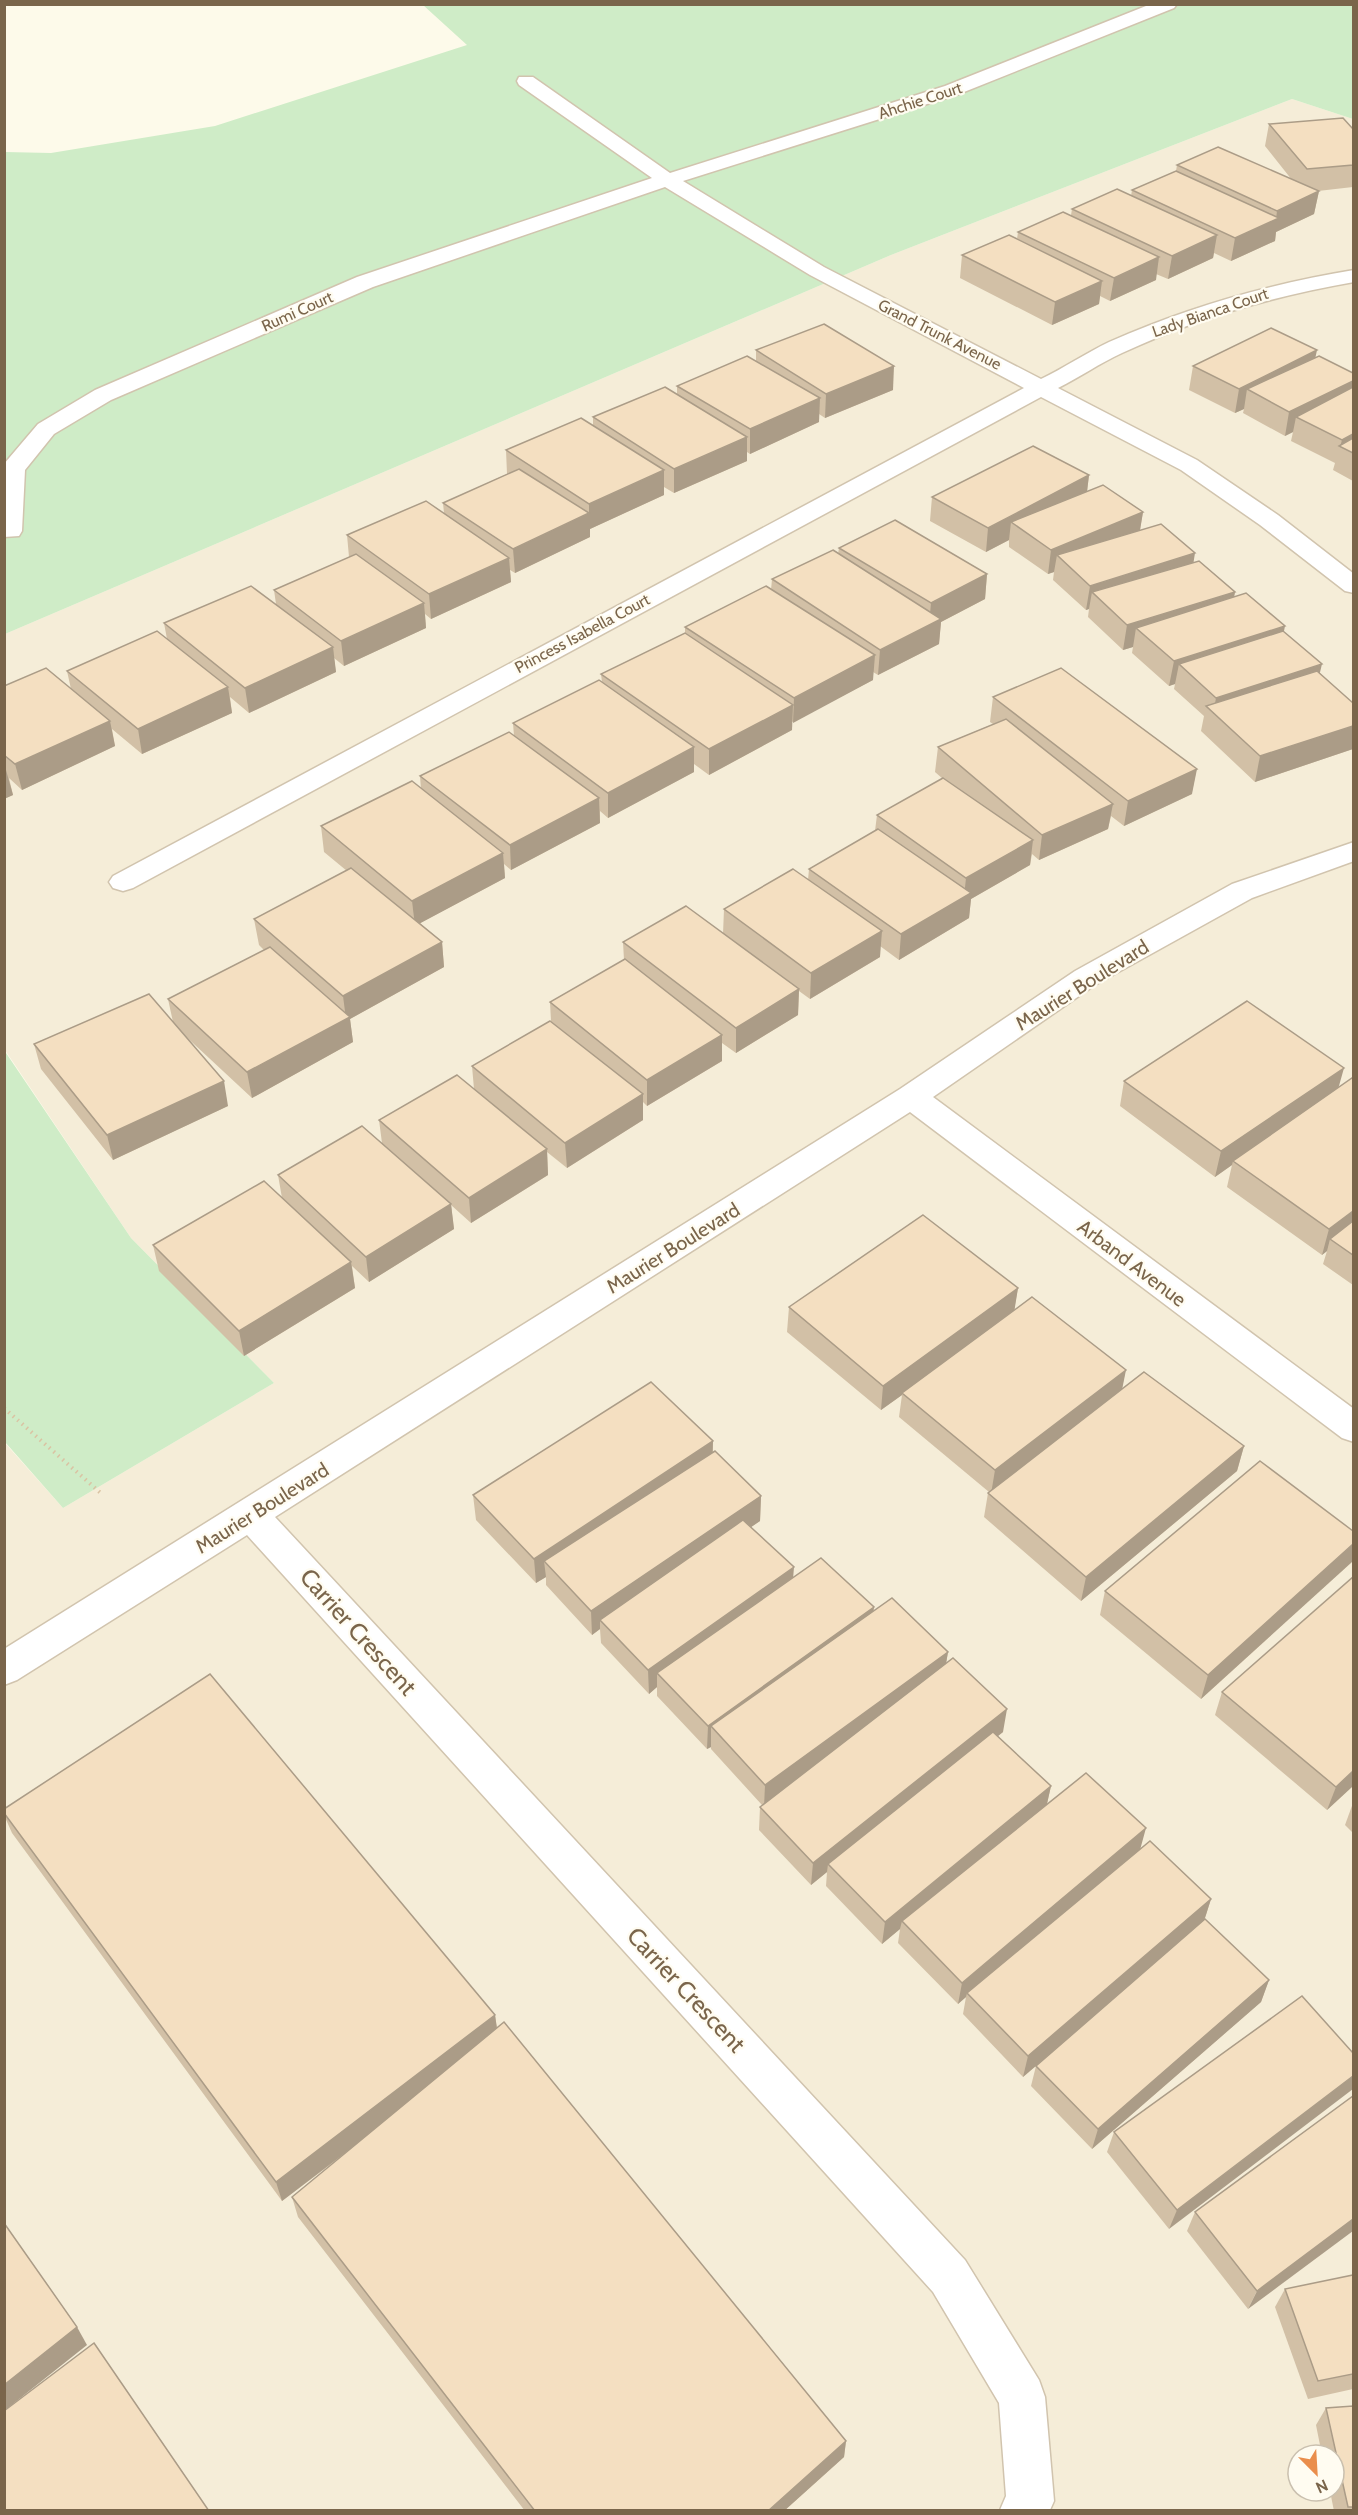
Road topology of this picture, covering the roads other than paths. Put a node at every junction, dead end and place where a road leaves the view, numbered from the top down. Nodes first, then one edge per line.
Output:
1 (1168, 4) edge
2 (526, 81) dead end
3 (667, 180) junction
4 (1353, 276) edge
5 (1043, 387) junction
6 (10, 531) dead end
7 (1353, 586) edge
8 (1353, 851) edge
9 (123, 882) dead end
10 (911, 1097) junction
11 (1353, 1428) edge
12 (251, 1515) junction
13 (4, 1669) edge
14 (1024, 2511) edge

1 - 3 street, Ahchie Court
2 - 3 street, Grand Trunk Avenue
3 - 5 street, Grand Trunk Avenue
3 - 6 street, Rumi Court
4 - 5 street, Lady Bianca Court
5 - 7 street, Grand Trunk Avenue
5 - 9 street, Princess Isabella Court
8 - 10 street, Maurier Boulevard
10 - 11 street, Arband Avenue
10 - 12 street, Maurier Boulevard
12 - 13 street, Maurier Boulevard
12 - 14 street, Carrier Crescent

